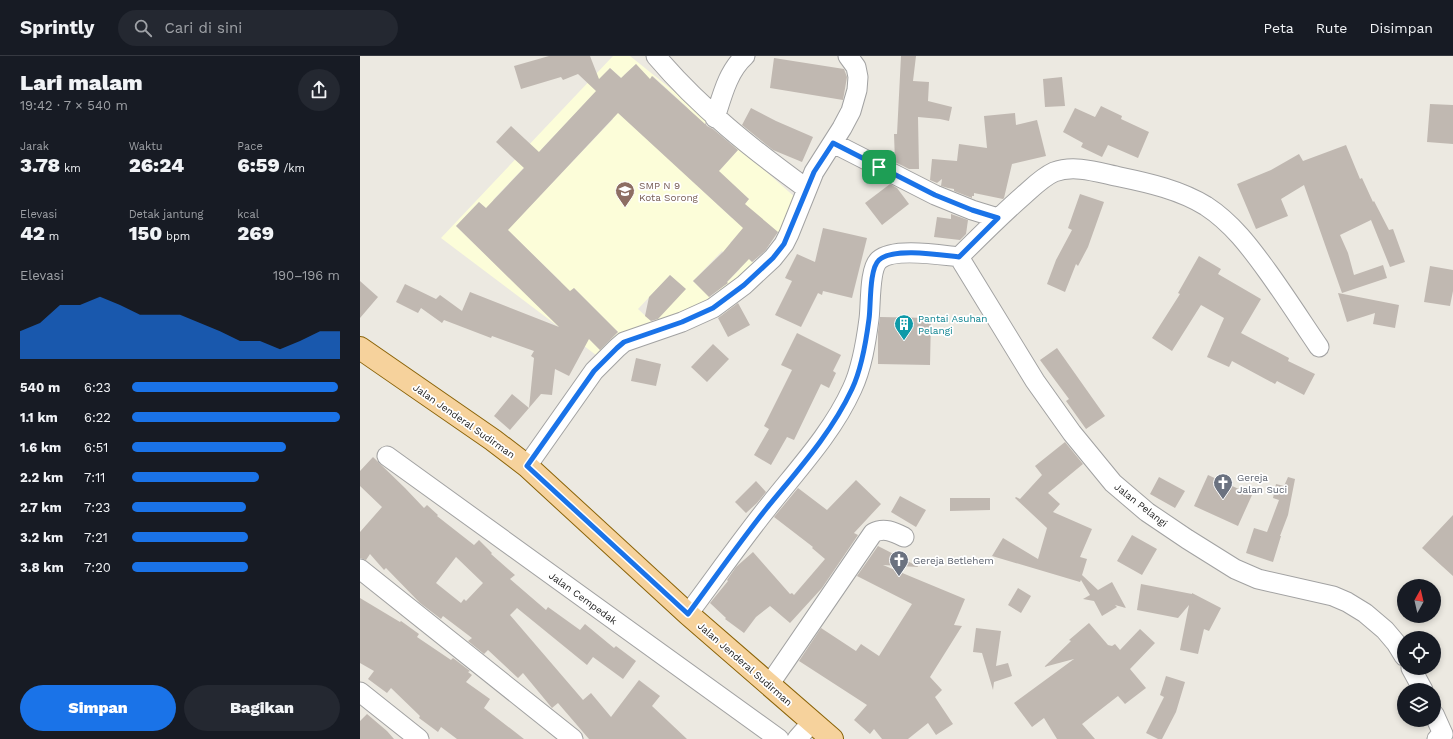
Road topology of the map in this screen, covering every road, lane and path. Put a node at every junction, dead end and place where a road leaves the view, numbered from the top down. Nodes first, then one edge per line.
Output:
1 (656, 56) edge
2 (746, 56) edge
3 (848, 56) edge
4 (715, 118) junction
5 (833, 143) junction
6 (807, 189) junction
7 (998, 218) junction
8 (959, 257) junction
9 (360, 348) edge
10 (1319, 348) dead end
11 (387, 456) dead end
12 (527, 466) junction
13 (904, 537) dead end
14 (360, 570) edge
15 (688, 614) junction
16 (1397, 645) edge
17 (769, 685) junction
18 (360, 692) edge
19 (812, 722) junction
20 (419, 739) edge
21 (573, 739) edge
22 (779, 739) edge
23 (796, 739) edge
24 (832, 739) edge

1 - 4 street
2 - 4 street
3 - 5 street
4 - 6 street
5 - 6 street
5 - 7 street
6 - 12 street
7 - 8 street
7 - 10 street
8 - 15 street
8 - 16 street, Jalan Pelangi
9 - 12 main road, Jalan Jenderal Sudirman
11 - 22 street, Jalan Cempedak
12 - 15 main road, Jalan Jenderal Sudirman
13 - 17 street
14 - 21 street
15 - 17 main road, Jalan Jenderal Sudirman
17 - 19 main road, Jalan Jenderal Sudirman
18 - 20 street
19 - 23 street
19 - 24 main road, Jalan Jenderal Sudirman

